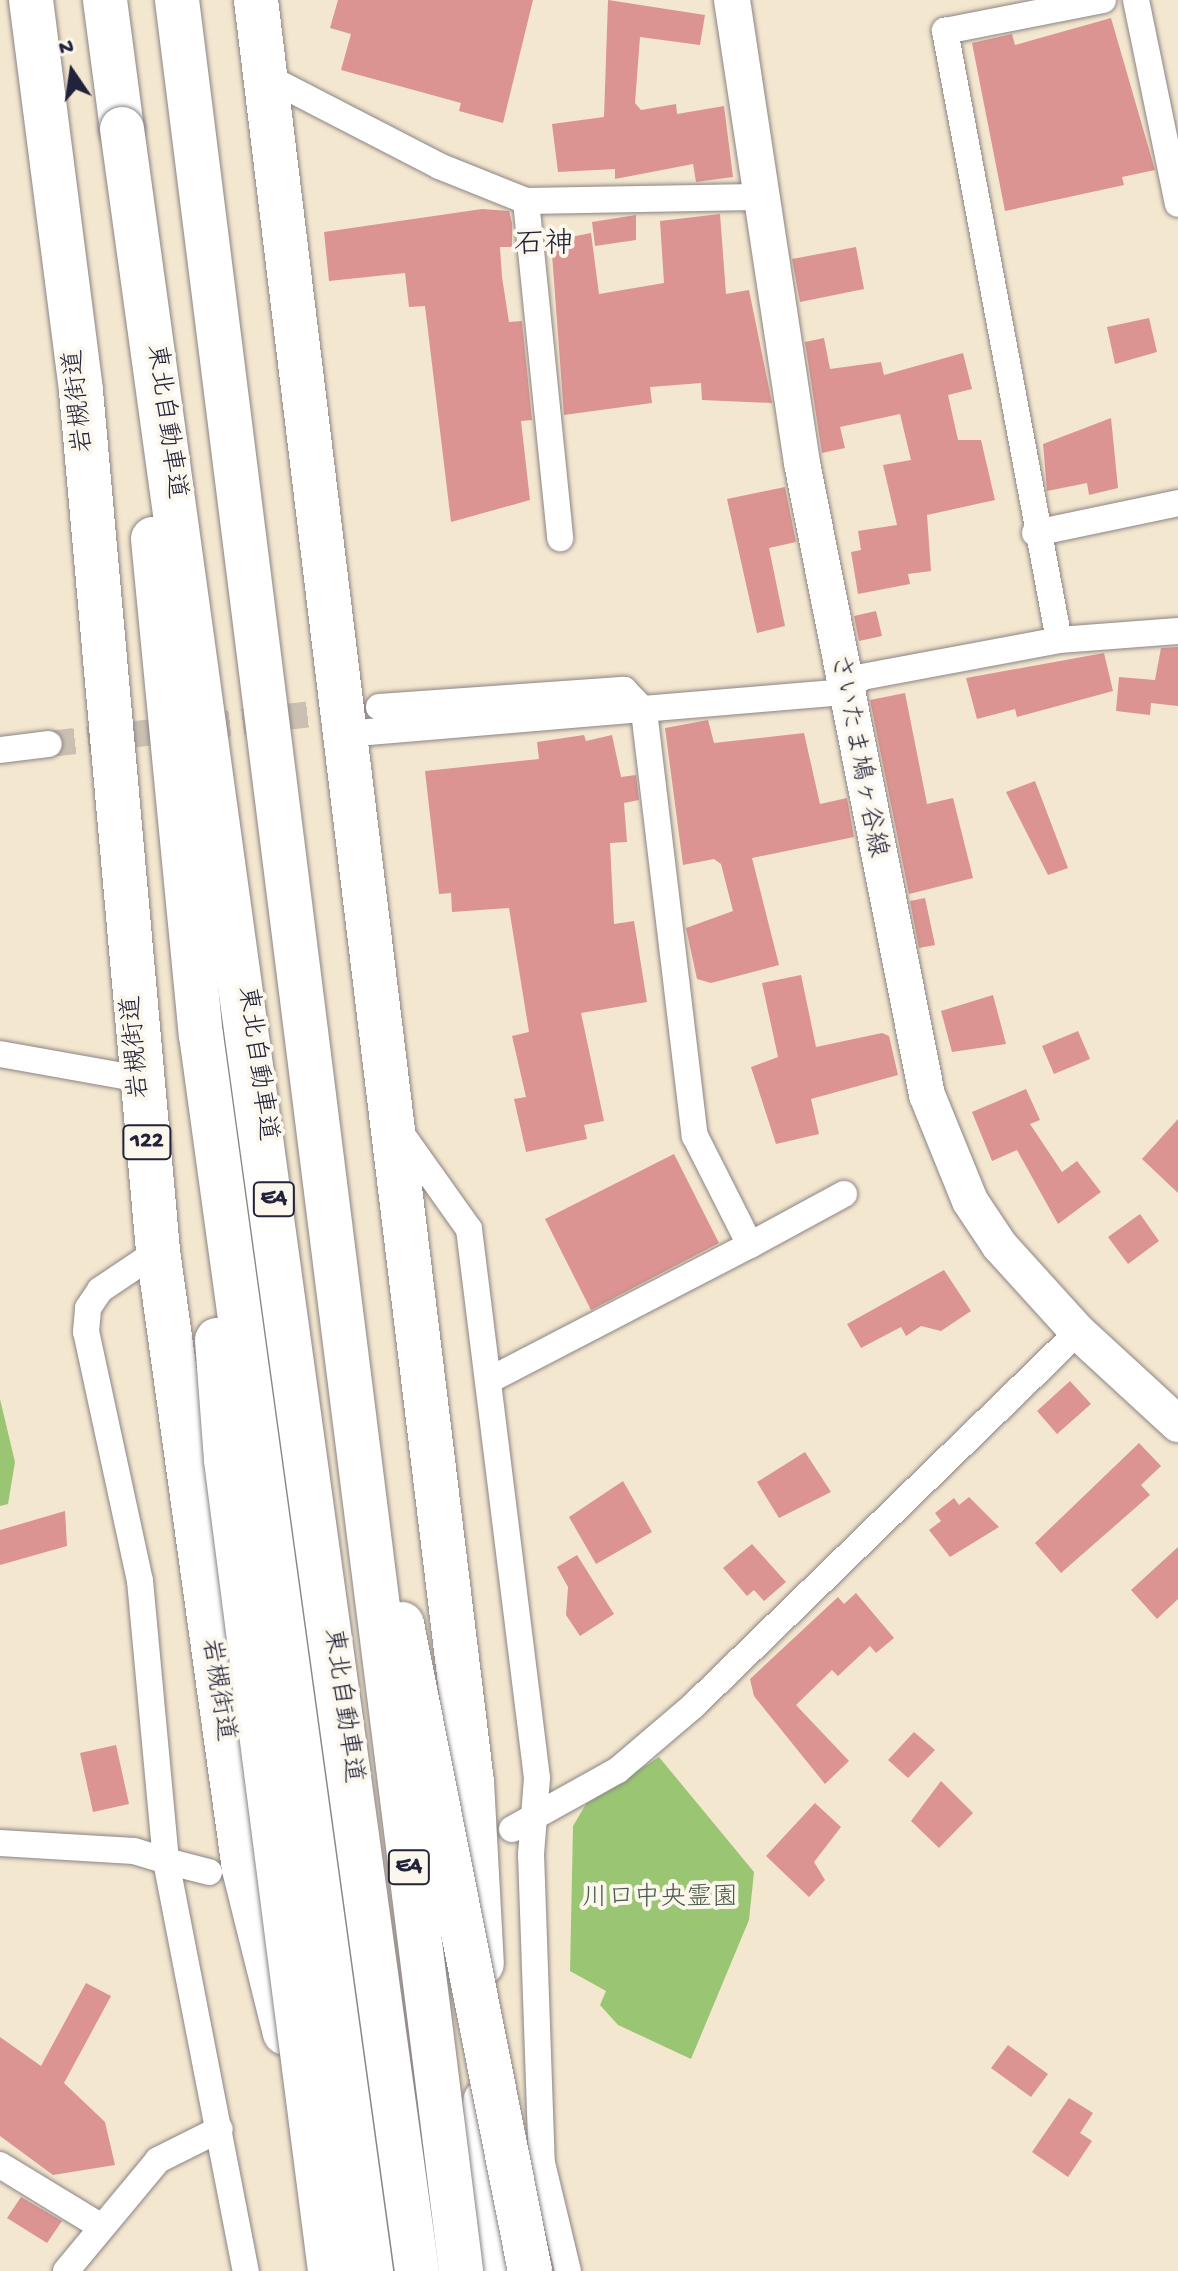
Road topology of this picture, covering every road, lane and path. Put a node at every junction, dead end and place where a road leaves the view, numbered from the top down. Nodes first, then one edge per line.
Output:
1 (31, 0) edge
2 (105, 0) edge
3 (177, 0) edge
4 (256, 0) edge
5 (732, 0) edge
6 (1103, 0) edge
7 (1136, 0) edge
8 (263, 75) junction
9 (122, 129) junction
10 (756, 197) junction
11 (526, 201) junction
12 (1177, 210) edge
13 (1178, 503) edge
14 (1035, 533) junction
15 (560, 538) dead end
16 (1178, 631) edge
17 (1059, 640) junction
18 (843, 692) junction
19 (379, 707) tunnel mouth
20 (644, 711) junction
21 (345, 734) junction
22 (49, 744) tunnel mouth
23 (0, 750) edge
24 (201, 1035) junction
25 (0, 1054) edge
26 (140, 1079) junction
27 (391, 1120) junction
28 (844, 1194) dead end
29 (750, 1245) junction
30 (158, 1251) junction
31 (1078, 1332) junction
32 (488, 1381) junction
33 (1178, 1424) edge
34 (358, 1464) junction
35 (539, 1814) junction
36 (512, 1829) dead end
37 (0, 1843) edge
38 (166, 1861) junction
39 (209, 1872) dead end
40 (220, 2129) junction
41 (0, 2165) edge
42 (100, 2226) junction
43 (520, 2267) edge
44 (66, 2271) edge
45 (246, 2271) edge
46 (330, 2271) edge
47 (348, 2271) edge
48 (371, 2271) edge
49 (417, 2271) edge
50 (461, 2271) edge
51 (568, 2271) edge

1 - 26 highway, 岩槻街道 / 122
2 - 9 highway, 東北自動車道 / E4
3 - 34 highway, 東北自動車道 / E4, bridge
4 - 8 highway
5 - 10 main road, さいたま鳩ヶ谷線
6 - 14 street
7 - 12 street
8 - 11 street
8 - 21 highway
9 - 24 highway, bridge
9 - 49 highway, 東北自動車道 / E4, bridge
10 - 11 street
10 - 18 main road, さいたま鳩ヶ谷線
11 - 15 street
13 - 14 street
14 - 17 street
16 - 17 street
17 - 18 street
18 - 20 street
18 - 31 main road, さいたま鳩ヶ谷線
19 - 20 street
20 - 21 street
20 - 29 street
21 - 27 highway
22 - 23 street
24 - 46 highway, bridge
24 - 48 highway, bridge
25 - 26 street
26 - 30 highway, 岩槻街道 / 122
27 - 32 street
27 - 43 highway
28 - 29 street
29 - 32 street
30 - 38 street
30 - 47 highway, 岩槻街道 / 122
31 - 33 main road, さいたま鳩ヶ谷線
31 - 35 street
32 - 35 street
34 - 43 highway, bridge
34 - 50 highway, 東北自動車道 / E4, bridge
35 - 36 street
35 - 51 street
37 - 38 street
38 - 39 street
38 - 40 street
40 - 42 street
40 - 45 street
41 - 42 street
42 - 44 street

